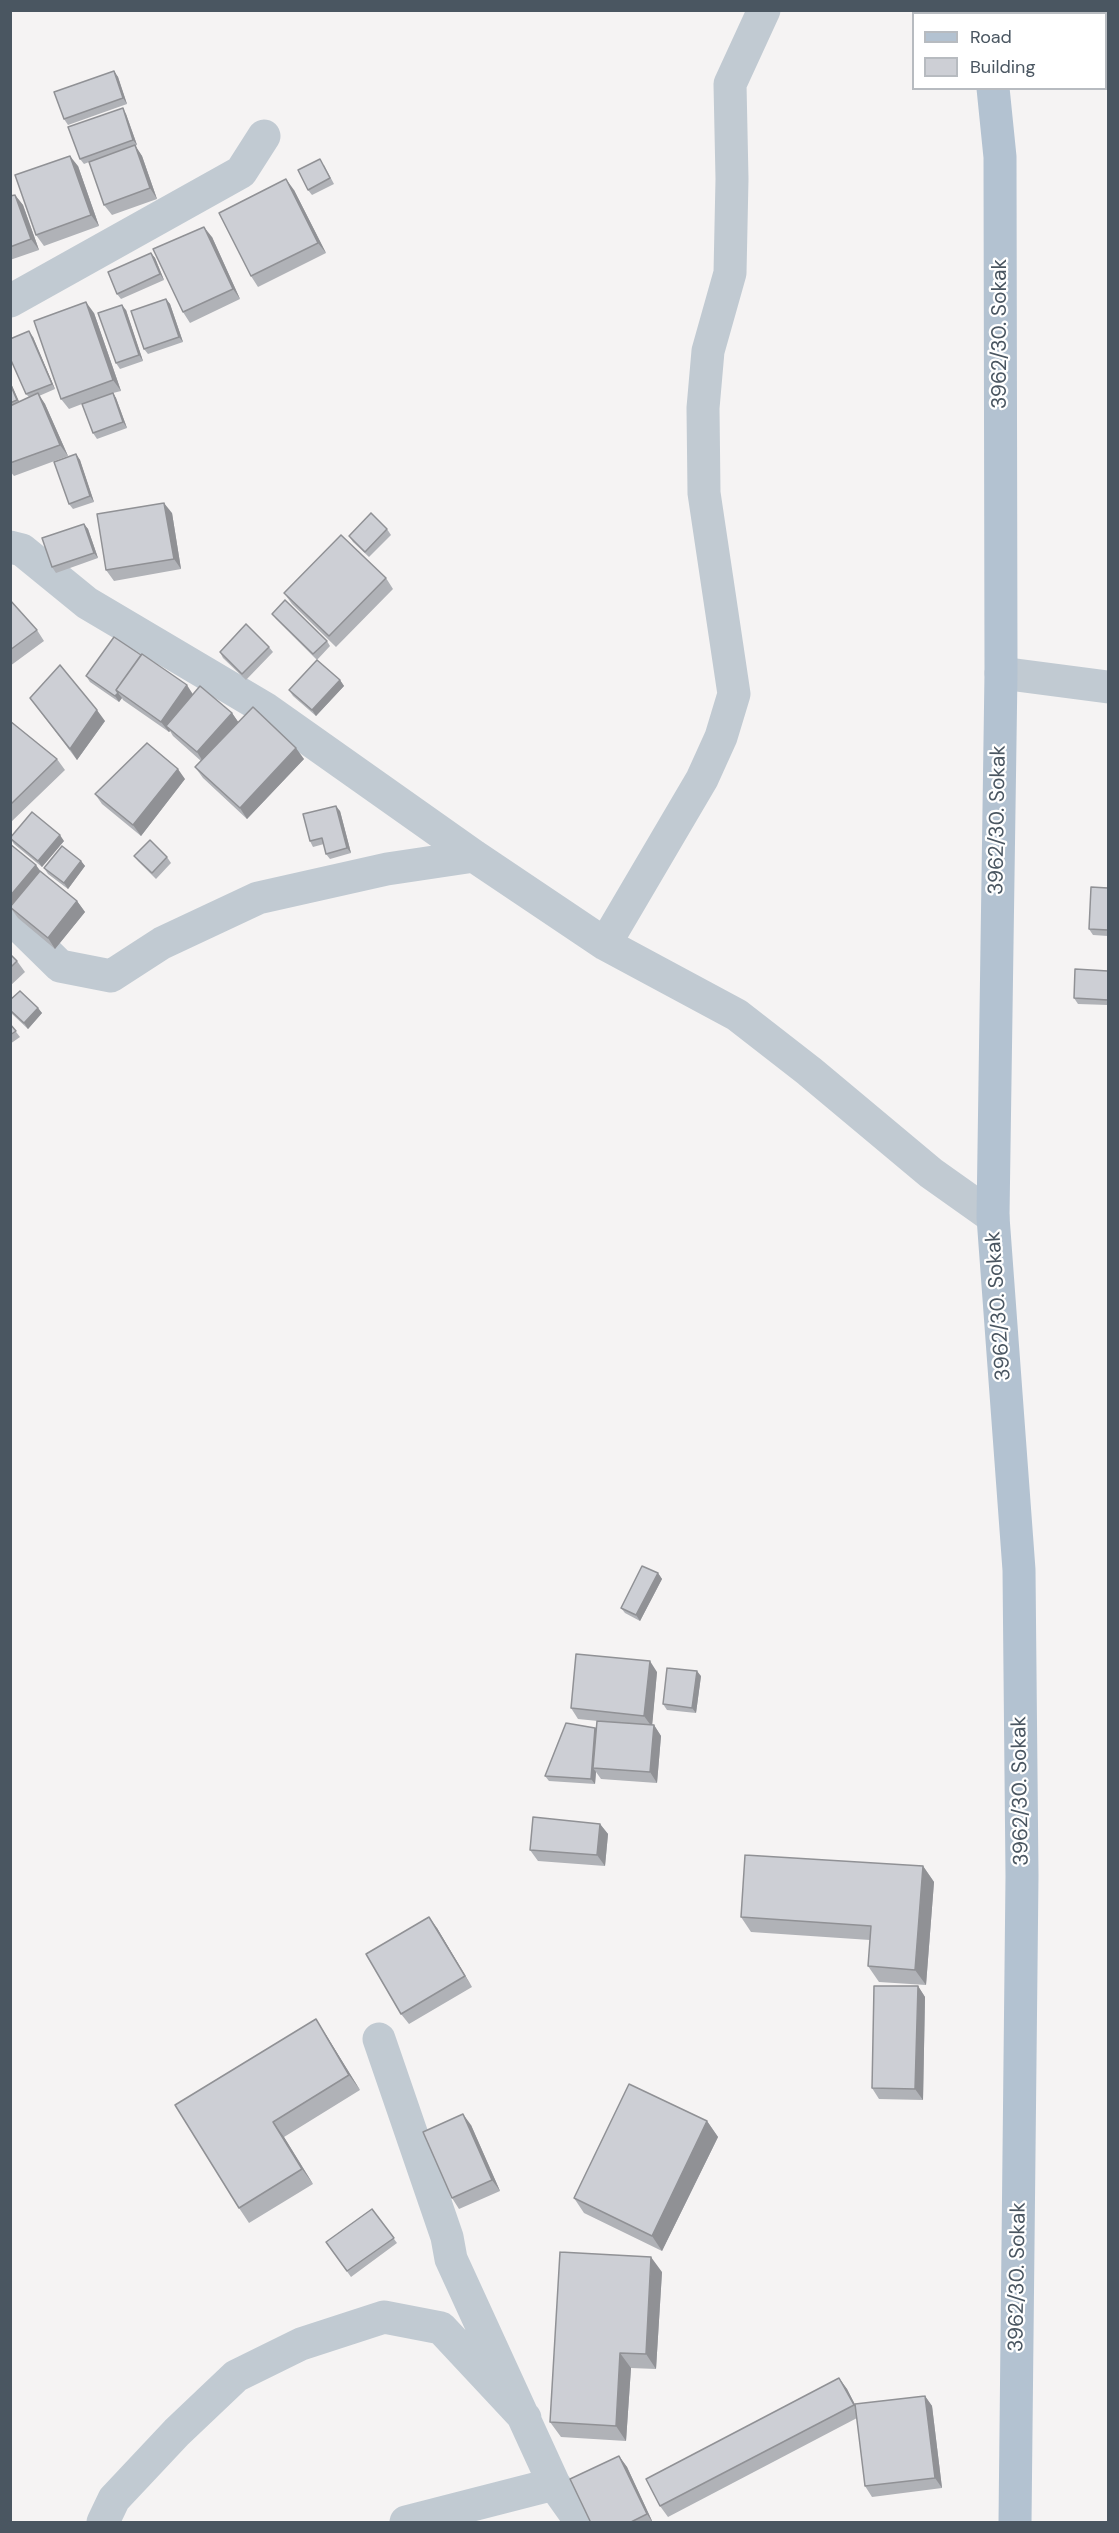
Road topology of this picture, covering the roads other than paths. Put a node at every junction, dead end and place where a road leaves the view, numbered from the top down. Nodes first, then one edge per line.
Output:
1 (764, 10) edge
2 (993, 90) edge
3 (264, 136) dead end
4 (10, 301) edge
5 (10, 547) edge
6 (1000, 673) junction
7 (1108, 687) edge
8 (474, 856) junction
9 (10, 917) edge
10 (605, 945) junction
11 (993, 1217) junction
12 (379, 2039) dead end
13 (525, 2418) junction
14 (554, 2484) junction
15 (103, 2523) edge
16 (406, 2523) edge
17 (580, 2523) edge
18 (1015, 2523) edge

1 - 10 street
2 - 6 main road, 3962/30. Sokak
3 - 4 street
5 - 8 street
6 - 7 street
6 - 11 main road, 3962/30. Sokak
8 - 9 street
8 - 10 street
10 - 11 street
11 - 18 main road, 3962/30. Sokak
12 - 13 street
13 - 14 street
13 - 15 street
14 - 16 street
14 - 17 street

